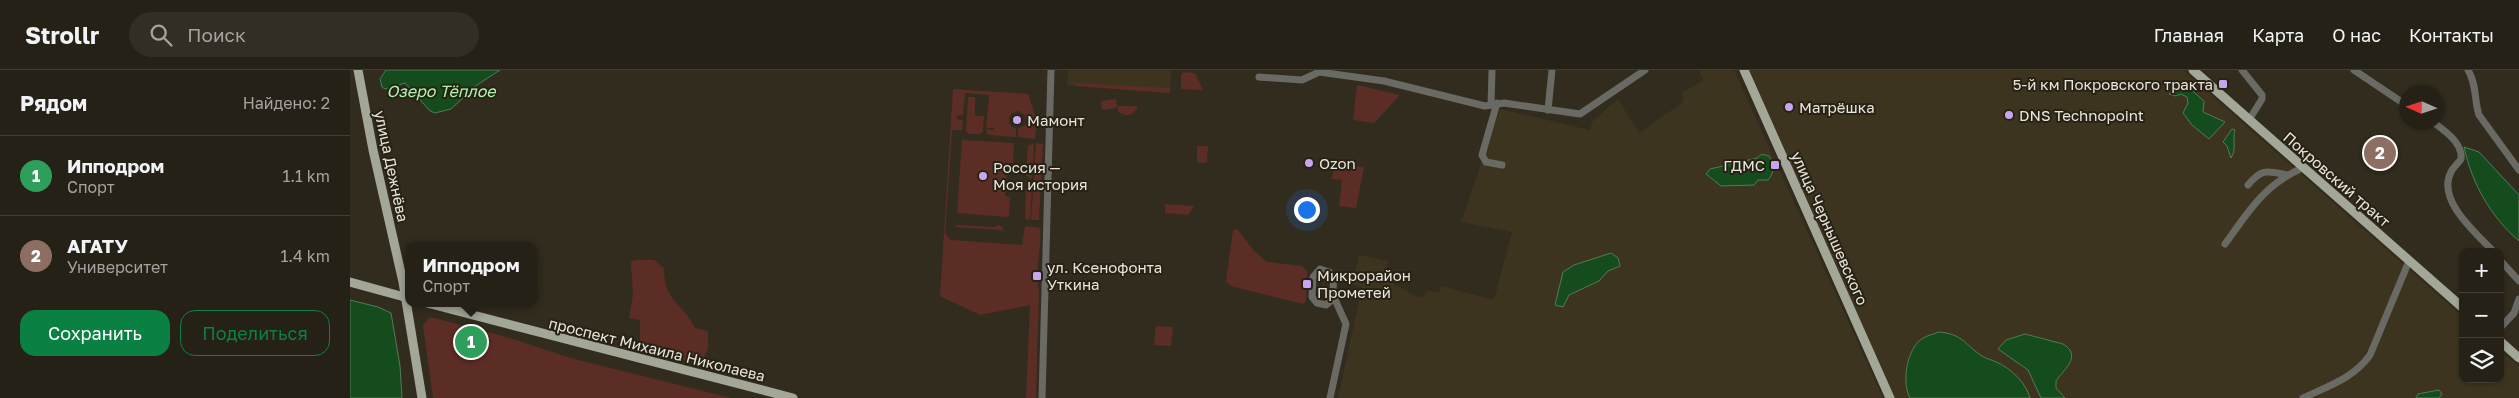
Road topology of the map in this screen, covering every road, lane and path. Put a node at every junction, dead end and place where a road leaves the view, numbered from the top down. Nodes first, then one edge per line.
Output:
1 (358, 70) edge
2 (1051, 70) edge
3 (1492, 70) edge
4 (1552, 70) edge
5 (1645, 70) edge
6 (1744, 70) edge
7 (2193, 70) edge
8 (2242, 70) edge
9 (2354, 70) edge
10 (2468, 70) edge
11 (1259, 77) dead end
12 (2399, 100) edge
13 (1494, 104) junction
14 (1548, 110) junction
15 (2249, 120) junction
16 (2442, 130) edge
17 (1502, 165) dead end
18 (2302, 168) junction
19 (2519, 170) edge
20 (2288, 175) junction
21 (2248, 185) dead end
22 (2225, 244) dead end
23 (2490, 248) edge
24 (2409, 261) junction
25 (2504, 264) edge
26 (2519, 281) edge
27 (350, 282) edge
28 (405, 289) edge
29 (1333, 295) junction
30 (405, 297) edge
31 (2519, 299) edge
32 (1326, 305) junction
33 (2459, 305) edge
34 (408, 307) edge
35 (442, 307) edge
36 (1342, 314) junction
37 (2504, 324) edge
38 (2504, 345) edge
39 (2519, 358) edge
40 (422, 398) edge
41 (793, 398) edge
42 (1042, 398) edge
43 (1330, 398) edge
44 (1890, 398) edge
45 (2303, 398) edge

1 - 28 main road, улица Дежнёва
2 - 42 street
3 - 13 street
4 - 14 street
5 - 14 street
6 - 44 main road, улица Чернышевского
7 - 15 main road, Покровский тракт
8 - 15 street
9 - 12 street
10 - 19 street
11 - 13 street
13 - 14 street
13 - 17 street
15 - 18 main road, Покровский тракт
16 - 23 street
18 - 20 street
18 - 24 main road, Покровский тракт
20 - 21 street
20 - 22 street
24 - 33 main road, Покровский тракт
24 - 45 street
25 - 26 street
27 - 30 main road
29 - 32 street
29 - 32 street
29 - 36 street
31 - 37 street
32 - 36 street
34 - 40 main road, улица Дежнёва
35 - 41 main road, проспект Михаила Николаева
36 - 43 street
38 - 39 main road

